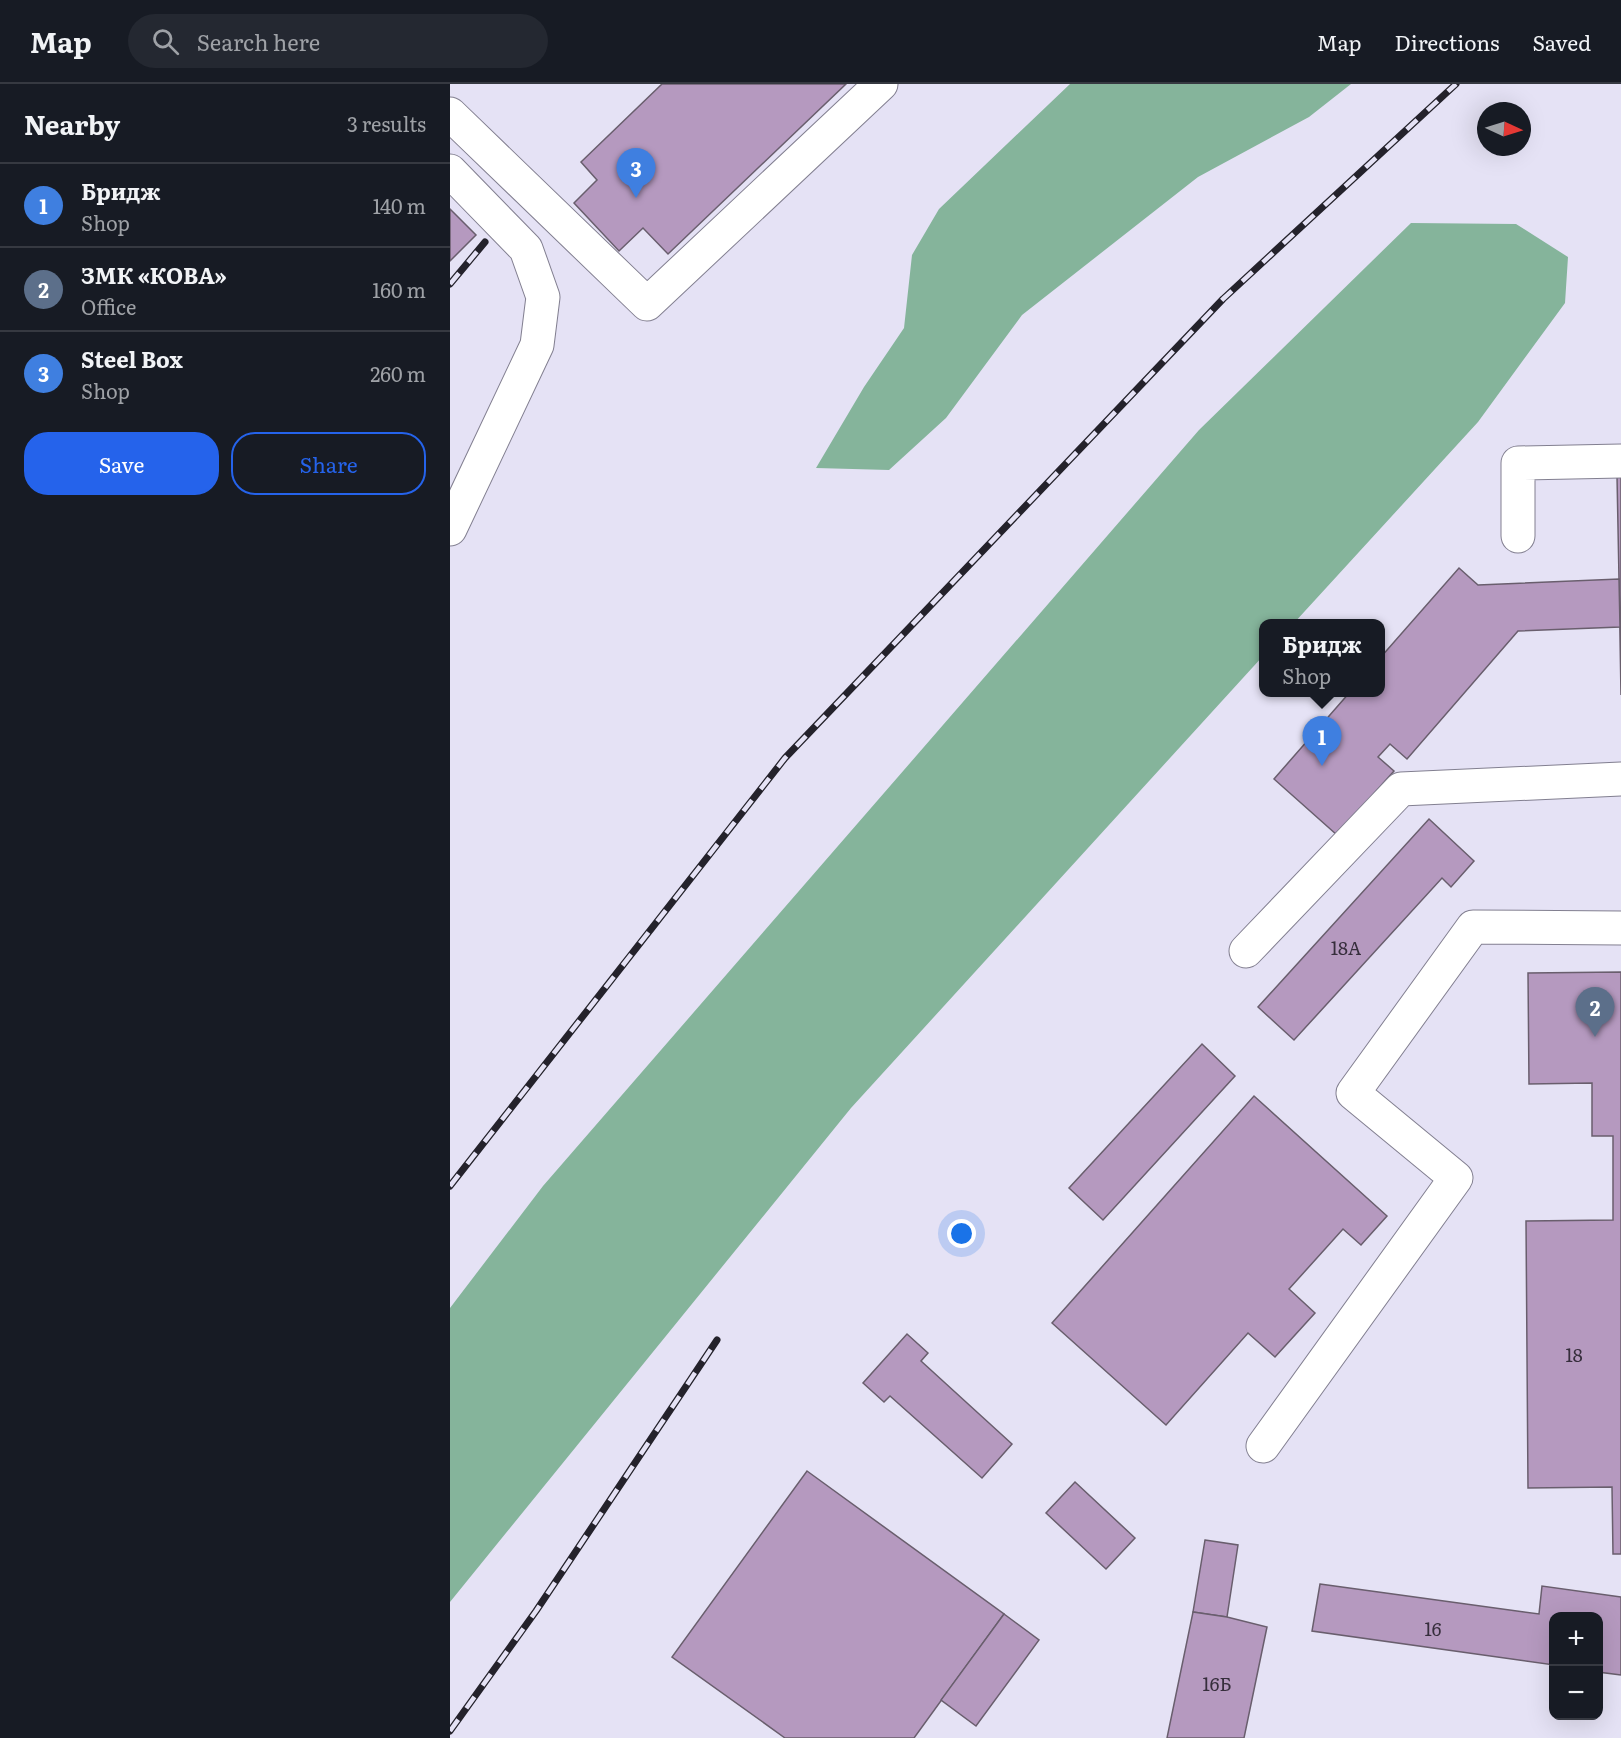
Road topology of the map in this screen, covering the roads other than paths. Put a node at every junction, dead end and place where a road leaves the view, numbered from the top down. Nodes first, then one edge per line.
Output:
1 (881, 84) edge
2 (450, 114) edge
3 (450, 171) edge
4 (1621, 461) edge
5 (450, 529) edge
6 (1518, 536) dead end
7 (1621, 779) edge
8 (1621, 928) edge
9 (1246, 951) dead end
10 (1263, 1446) dead end

1 - 2 lane
3 - 5 lane
4 - 6 lane
7 - 9 lane
8 - 10 lane

